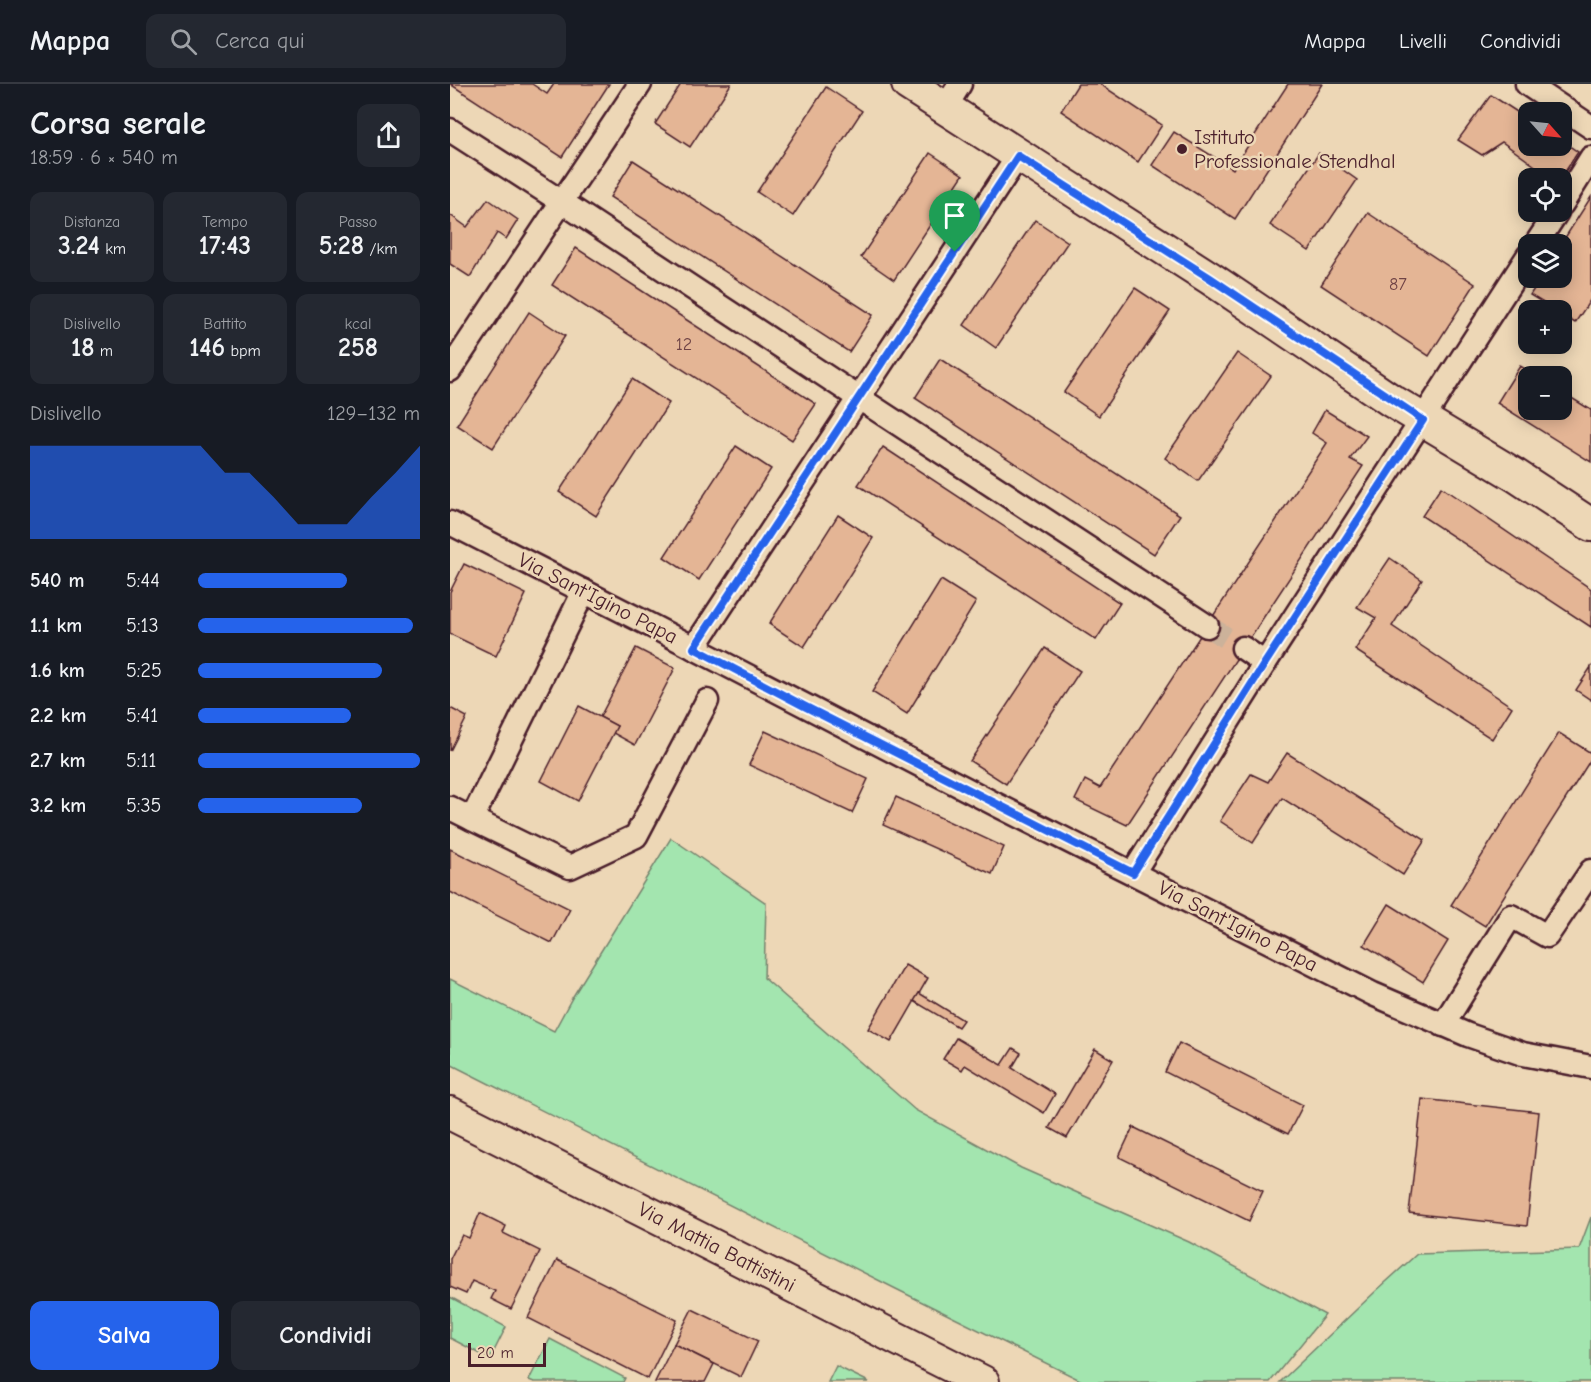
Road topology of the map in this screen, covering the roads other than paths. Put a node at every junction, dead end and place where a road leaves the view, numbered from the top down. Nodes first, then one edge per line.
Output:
1 (640, 84) edge
2 (908, 84) edge
3 (1527, 84) edge
4 (952, 96) edge
5 (1591, 127) edge
6 (450, 130) edge
7 (1018, 156) junction
8 (1591, 158) edge
9 (1572, 188) edge
10 (562, 202) junction
11 (1518, 272) edge
12 (450, 370) edge
13 (859, 398) junction
14 (1423, 420) junction
15 (450, 523) edge
16 (1591, 525) edge
17 (584, 591) junction
18 (1207, 626) tunnel mouth
19 (694, 648) junction
20 (1243, 648) tunnel mouth
21 (1265, 663) junction
22 (707, 700) dead end
23 (450, 808) edge
24 (472, 819) junction
25 (1591, 871) edge
26 (1133, 873) junction
27 (1443, 1025) junction
28 (1591, 1067) edge
29 (450, 1113) edge
30 (983, 1382) edge

1 - 10 street
2 - 4 street
3 - 5 street
4 - 7 street
6 - 10 street
7 - 13 street
7 - 14 street
8 - 9 street
10 - 12 street
10 - 13 street
11 - 14 street
13 - 18 street
13 - 19 street
14 - 16 street
14 - 21 street
15 - 17 street, Via Sant'Igino Papa
17 - 19 street, Via Sant'Igino Papa
17 - 24 street
19 - 26 street, Via Sant'Igino Papa
20 - 21 street
21 - 26 street
22 - 24 street
23 - 24 street
25 - 27 street
26 - 27 street, Via Sant'Igino Papa
27 - 28 street, Via Sant'Igino Papa
29 - 30 street, Via Mattia Battistini

